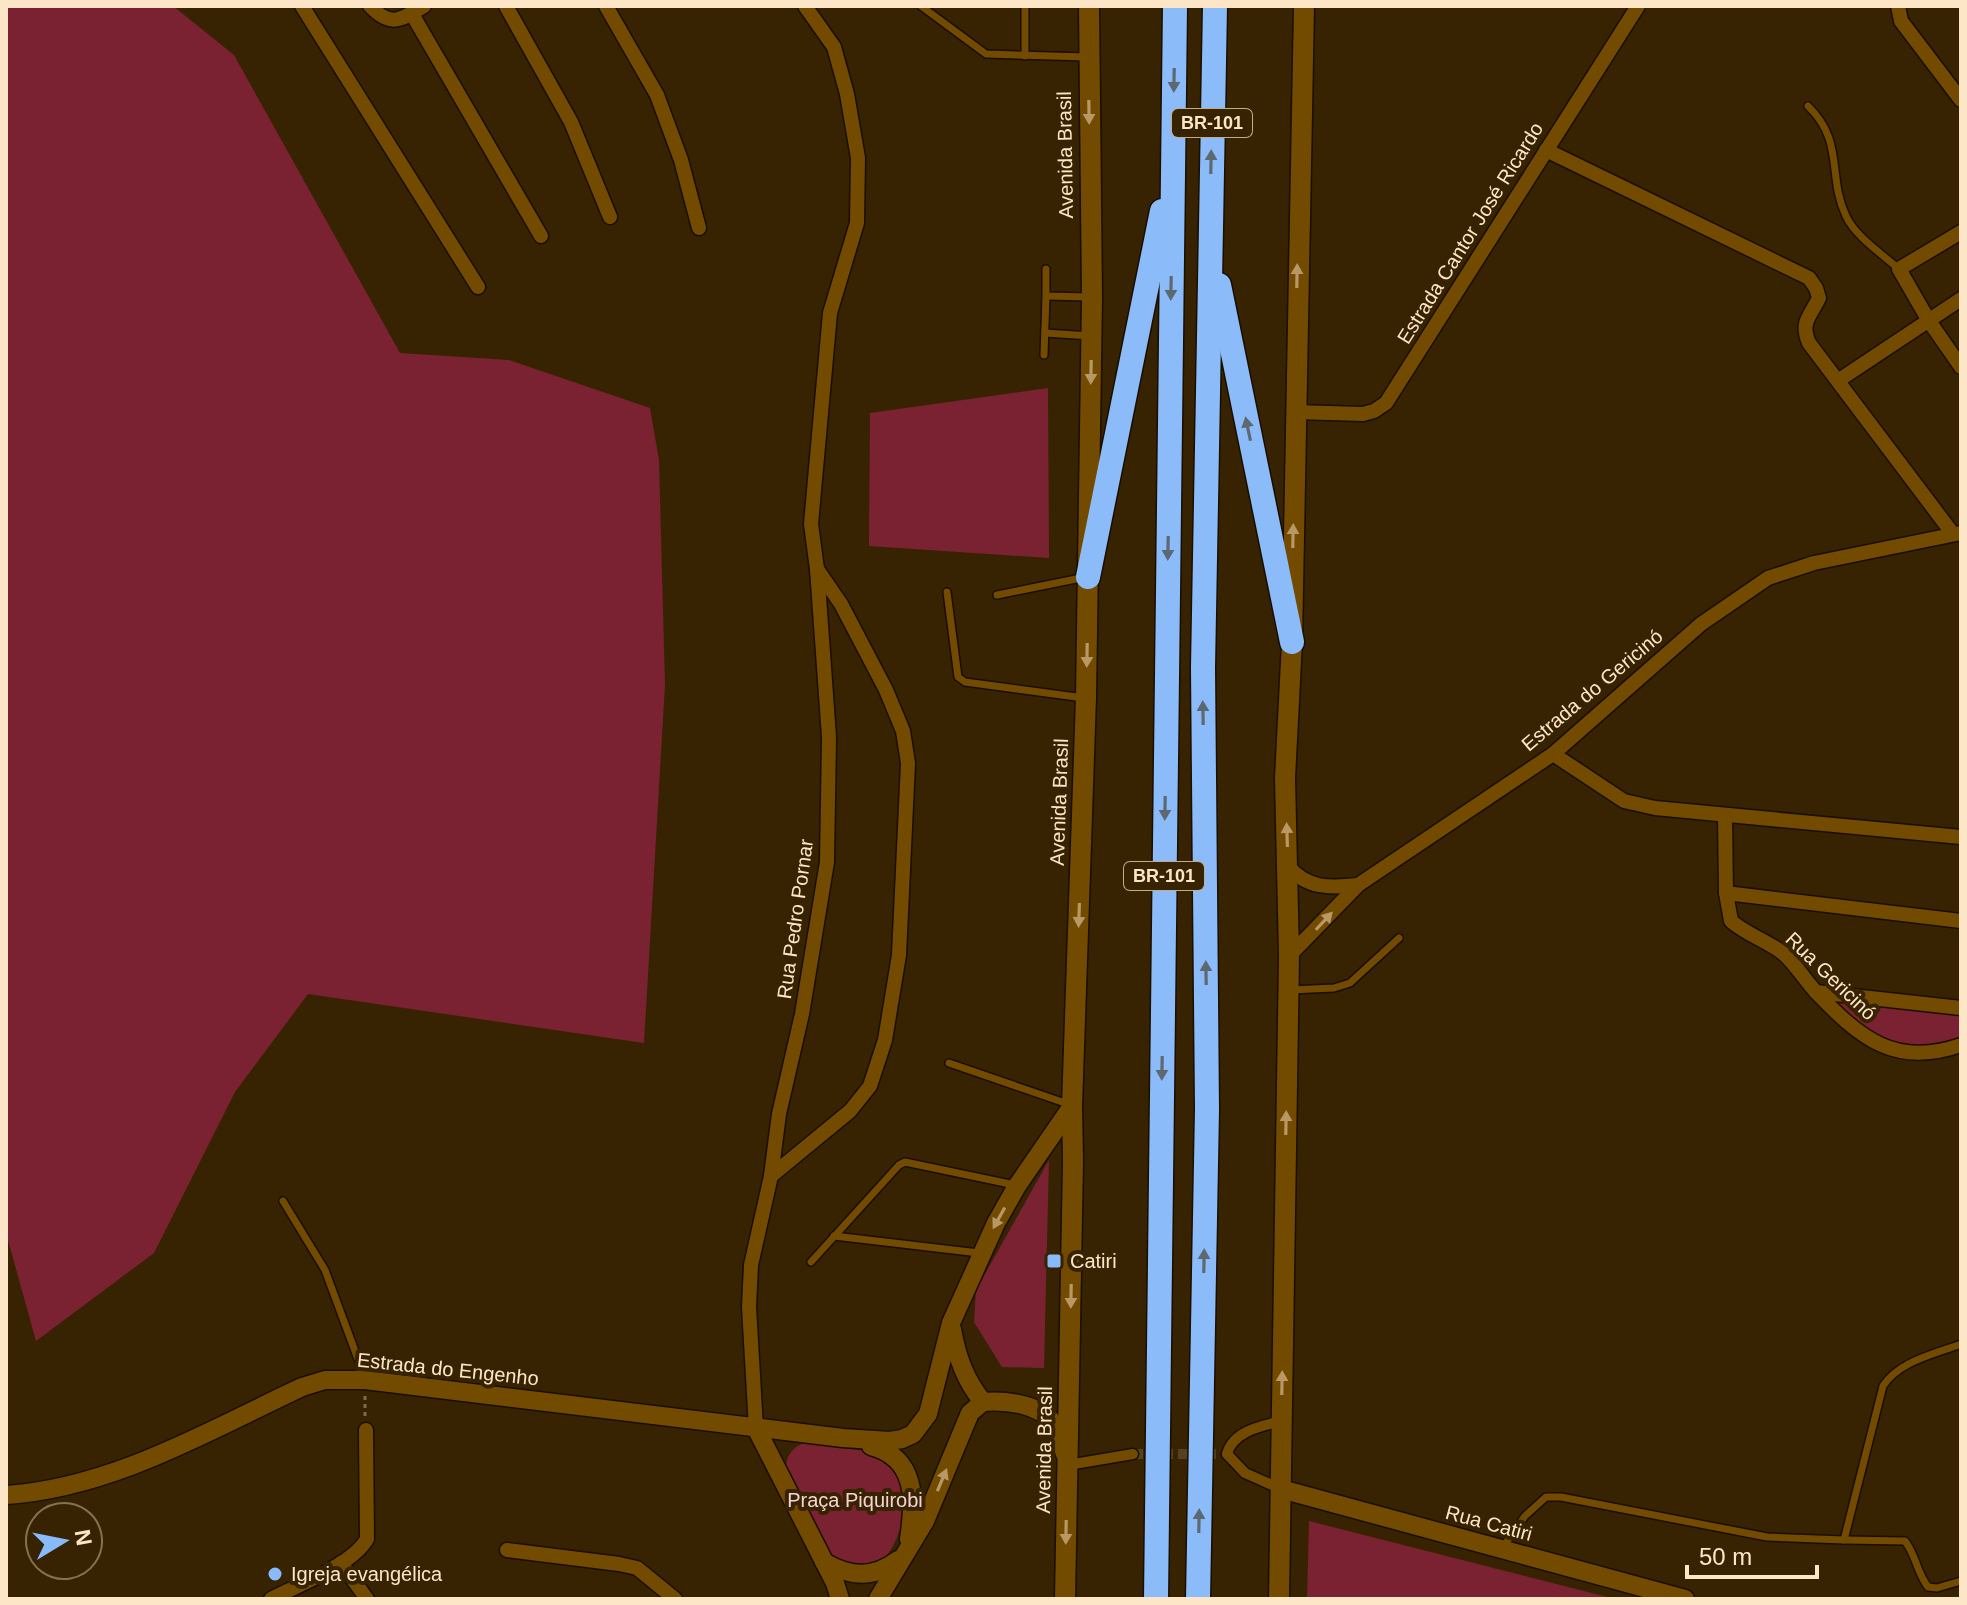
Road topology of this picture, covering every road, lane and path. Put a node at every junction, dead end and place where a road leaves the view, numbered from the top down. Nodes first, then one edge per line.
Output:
1 (302, 6) edge
2 (370, 6) edge
3 (506, 6) edge
4 (606, 6) edge
5 (805, 6) edge
6 (921, 6) edge
7 (1025, 6) edge
8 (1089, 6) edge
9 (1175, 6) edge
10 (1215, 6) edge
11 (1304, 6) edge
12 (1638, 6) edge
13 (1898, 6) edge
14 (418, 10) edge
15 (1025, 56) junction
16 (1087, 57) junction
17 (1961, 100) edge
18 (1808, 106) dead end
19 (1546, 150) junction
20 (1173, 154) junction
21 (610, 217) dead end
22 (699, 228) dead end
23 (1961, 232) edge
24 (541, 236) dead end
25 (1210, 240) junction
26 (1046, 269) dead end
27 (1899, 269) junction
28 (478, 287) dead end
29 (1046, 296) junction
30 (1092, 297) junction
31 (1961, 299) edge
32 (1929, 321) junction
33 (1045, 333) junction
34 (1092, 336) junction
35 (1044, 355) dead end
36 (1961, 367) edge
37 (1839, 380) junction
38 (1295, 412) junction
39 (1957, 533) edge
40 (817, 569) junction
41 (1088, 577) junction
42 (947, 592) dead end
43 (997, 595) dead end
44 (1292, 642) junction
45 (1086, 698) junction
46 (1553, 754) junction
47 (1725, 816) junction
48 (1961, 837) edge
49 (1288, 866) junction
50 (1358, 885) junction
51 (1726, 893) junction
52 (1961, 921) edge
53 (1399, 938) dead end
54 (1289, 956) junction
55 (1288, 991) junction
56 (1816, 992) junction
57 (1961, 1008) edge
58 (1961, 1045) edge
59 (949, 1063) dead end
60 (1072, 1106) junction
61 (771, 1176) junction
62 (1017, 1186) junction
63 (283, 1201) dead end
64 (834, 1236) junction
65 (980, 1253) junction
66 (811, 1262) dead end
67 (951, 1323) junction
68 (1961, 1344) edge
69 (365, 1380) junction
70 (983, 1402) junction
71 (1282, 1421) junction
72 (756, 1428) junction
73 (366, 1430) joint
74 (809, 1434) junction
75 (843, 1438) junction
76 (1133, 1454) tunnel mouth
77 (1068, 1465) junction
78 (779, 1473) junction
79 (1281, 1489) junction
80 (6, 1495) edge
81 (1844, 1540) junction
82 (1502, 1549) junction
83 (507, 1550) dead end
84 (905, 1554) junction
85 (824, 1562) junction
86 (341, 1563) junction
87 (1961, 1581) edge
88 (271, 1599) edge
89 (367, 1599) edge
90 (675, 1599) edge
91 (840, 1599) edge
92 (878, 1599) edge
93 (1065, 1599) edge
94 (1156, 1599) edge
95 (1198, 1599) edge
96 (1279, 1599) edge
97 (1685, 1599) edge

1 - 28 street
2 - 14 street
3 - 21 street
4 - 22 street
5 - 40 street, Rua Pedro Pornar
6 - 15 lane
7 - 15 lane
8 - 16 main road, Avenida Brasil
9 -> 20 highway, BR-101
25 -> 10 highway, BR-101
38 -> 11 main road
12 - 19 street, Estrada Cantor José Ricardo
13 - 17 street
14 - 24 street
15 - 16 lane
16 -> 30 main road, Avenida Brasil
18 - 27 lane
19 - 37 street
19 - 38 street, Estrada Cantor José Ricardo
20 - 41 highway
20 -> 94 highway, BR-101
23 - 27 street
44 -> 25 highway
95 -> 25 highway, BR-101
26 - 29 lane
27 - 32 street
29 - 30 lane
29 - 33 lane
30 - 34 main road, Avenida Brasil
31 - 32 street
32 - 36 street
32 - 37 street
33 - 34 lane
33 - 35 lane
34 -> 41 main road, Avenida Brasil
37 - 39 street
44 -> 38 main road
39 - 46 street, Estrada do Gericinó
40 - 61 street, Rua Pedro Pornar
40 - 61 street
41 - 43 lane
41 -> 45 main road, Avenida Brasil
42 - 45 lane
49 -> 44 main road
45 -> 60 main road, Avenida Brasil
46 - 47 street
46 - 50 street, Estrada do Gericinó
47 - 48 street
47 - 51 street, Rua Gericinó
49 - 50 street
49 - 54 main road
54 -> 50 street, Estrada do Gericinó
51 - 52 street
51 - 56 street, Rua Gericinó
53 - 55 lane
54 - 55 main road
71 -> 55 main road
56 - 57 street
56 - 58 street, Rua Gericinó
59 - 60 lane
60 - 62 street
60 -> 77 main road, Avenida Brasil
61 - 72 street, Rua Pedro Pornar
62 - 64 lane
62 -> 65 street
63 - 69 lane
64 - 65 lane
64 - 66 lane
65 - 67 street
67 - 70 street
67 - 75 street
68 - 81 lane
69 - 72 street, Estrada do Engenho
69 - 73 path
69 - 80 street, Estrada do Engenho
70 - 77 street
84 -> 70 street
71 - 79 main road
71 - 79 street
72 - 74 street, Estrada do Engenho
72 - 78 street
73 - 86 street
74 - 75 street
74 - 78 street
75 - 84 street
76 - 77 street
77 -> 93 main road, Avenida Brasil
78 - 85 street
79 - 82 street, Rua Catiri
79 - 96 main road
81 - 82 lane
81 - 87 lane
82 - 97 street, Rua Catiri
83 - 90 street
84 - 85 street
84 - 92 street
85 - 91 street
86 - 88 street
86 - 89 street

